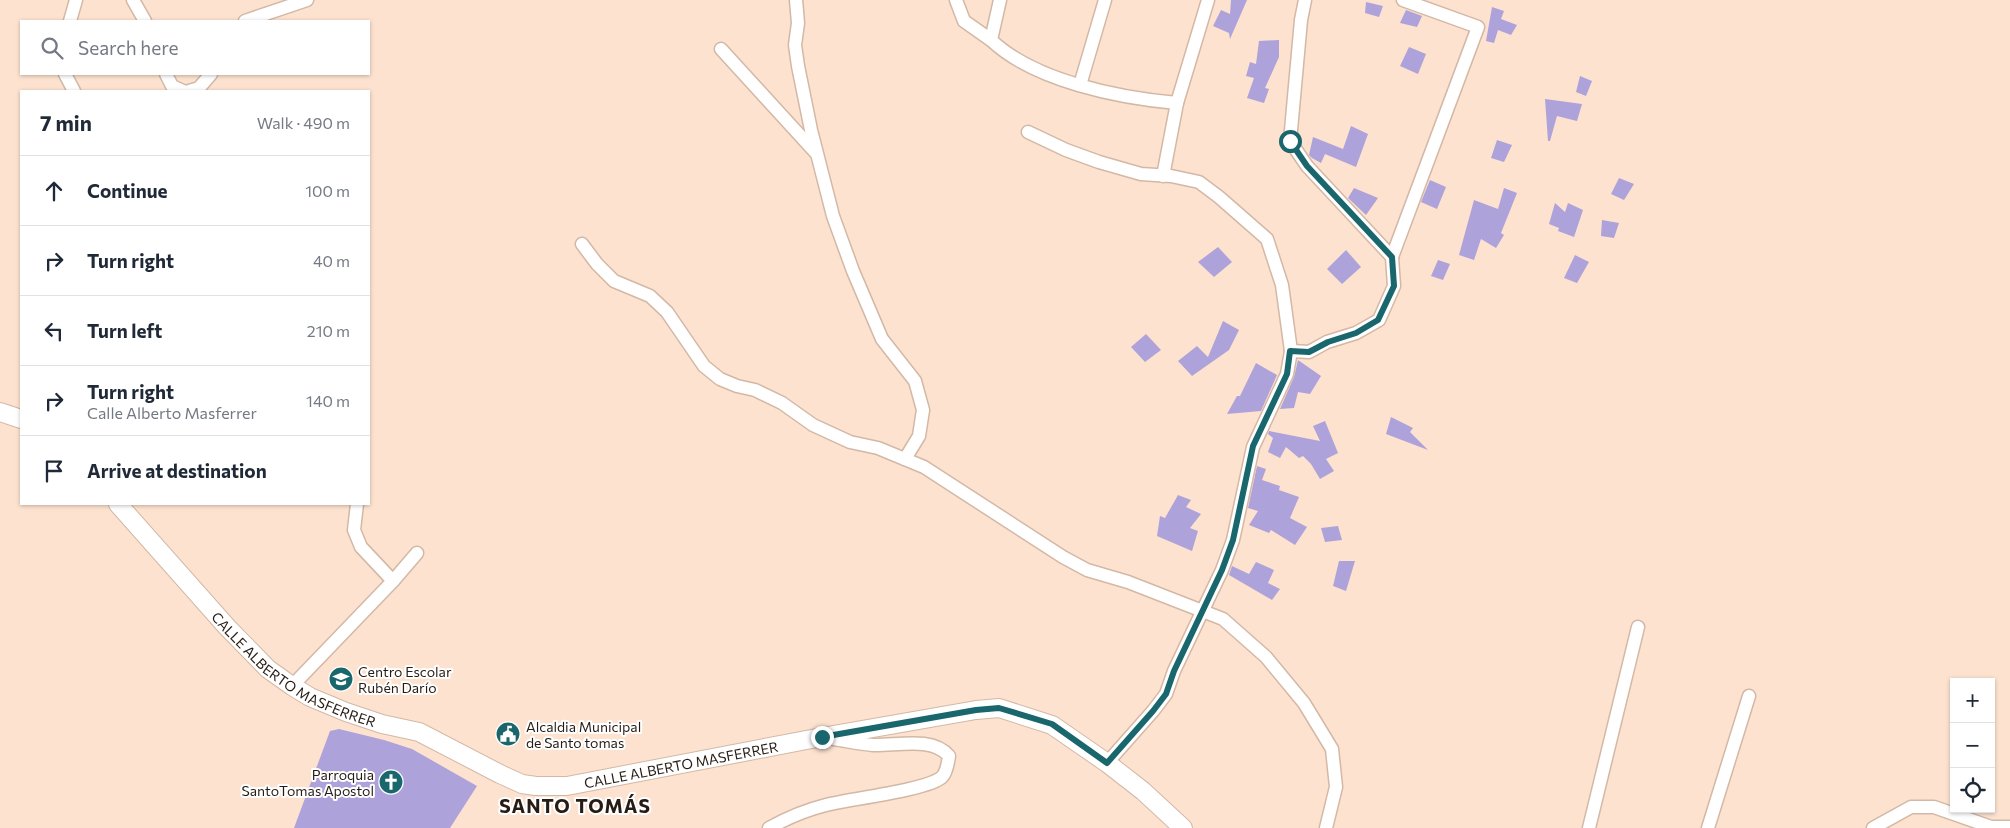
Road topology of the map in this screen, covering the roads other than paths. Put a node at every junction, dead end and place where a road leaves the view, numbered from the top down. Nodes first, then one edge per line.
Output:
1 (76, 0) edge
2 (133, 0) edge
3 (307, 0) edge
4 (796, 0) edge
5 (956, 0) edge
6 (1000, 0) edge
7 (1105, 0) edge
8 (1208, 0) edge
9 (1305, 0) edge
10 (1403, 0) edge
11 (70, 20) edge
12 (144, 20) edge
13 (248, 20) edge
14 (991, 40) junction
15 (720, 49) dead end
16 (66, 75) edge
17 (166, 75) edge
18 (210, 75) edge
19 (1080, 85) junction
20 (73, 90) edge
21 (181, 90) edge
22 (192, 90) edge
23 (1177, 102) junction
24 (1028, 132) dead end
25 (818, 154) junction
26 (1163, 176) junction
27 (582, 244) dead end
28 (1392, 257) junction
29 (1290, 351) junction
30 (0, 412) edge
31 (20, 419) edge
32 (904, 459) junction
33 (119, 505) edge
34 (357, 505) edge
35 (417, 553) dead end
36 (393, 580) junction
37 (1204, 611) junction
38 (1638, 627) dead end
39 (292, 686) junction
40 (1749, 696) dead end
41 (822, 737) junction
42 (1107, 763) junction
43 (769, 828) edge
44 (1183, 828) edge
45 (1326, 828) edge
46 (1589, 828) edge
47 (1708, 828) edge
48 (1873, 828) edge
49 (2010, 828) edge

1 - 11 street
2 - 12 street
3 - 13 street
4 - 25 street
5 - 14 street
6 - 14 street
7 - 19 street
8 - 23 street
9 - 28 street
10 - 28 street
14 - 19 street
15 - 25 street
16 - 20 street
17 - 21 street
18 - 22 street
19 - 23 street
23 - 26 street
24 - 26 street
25 - 32 street
26 - 29 street
27 - 32 street
28 - 29 street
29 - 37 street
30 - 31 main road
32 - 37 street
33 - 39 main road, CALLE ALBERTO MASFERRER
34 - 36 street
35 - 36 street
36 - 39 street
37 - 42 street
37 - 45 street
38 - 46 street
39 - 41 main road, CALLE ALBERTO MASFERRER
40 - 47 street
41 - 42 main road, CALLE ALBERTO MASFERRER
41 - 43 street
42 - 44 main road, CALLE ALBERTO MASFERRER
48 - 49 street

